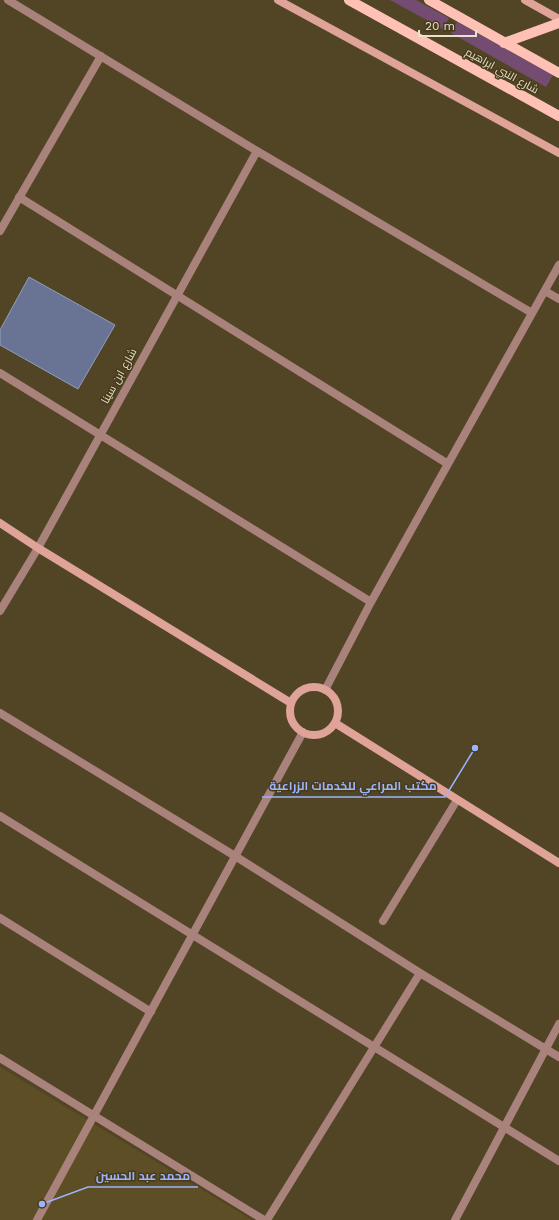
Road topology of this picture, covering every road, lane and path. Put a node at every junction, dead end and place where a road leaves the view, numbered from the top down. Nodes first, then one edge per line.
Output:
1 (8, 0) edge
2 (278, 0) edge
3 (342, 0) edge
4 (349, 0) edge
5 (429, 0) edge
6 (525, 0) edge
7 (383, 19) junction
8 (559, 19) edge
9 (559, 23) edge
10 (504, 42) junction
11 (101, 56) junction
12 (559, 73) edge
13 (559, 116) edge
14 (257, 151) junction
15 (559, 153) edge
16 (19, 197) junction
17 (0, 231) edge
18 (559, 265) edge
19 (545, 291) junction
20 (177, 295) junction
21 (559, 299) edge
22 (532, 313) junction
23 (0, 373) edge
24 (99, 434) junction
25 (448, 464) junction
26 (0, 523) edge
27 (38, 548) junction
28 (371, 602) junction
29 (0, 611) edge
30 (325, 690) junction
31 (292, 703) junction
32 (0, 713) edge
33 (335, 723) junction
34 (303, 732) junction
35 (457, 800) junction
36 (0, 816) edge
37 (235, 856) junction
38 (559, 863) edge
39 (0, 918) edge
40 (383, 921) dead end
41 (193, 936) junction
42 (420, 972) junction
43 (151, 1012) junction
44 (559, 1024) edge
45 (374, 1047) junction
46 (546, 1049) junction
47 (559, 1057) edge
48 (0, 1058) edge
49 (94, 1114) junction
50 (504, 1127) junction
51 (559, 1161) edge
52 (37, 1220) edge
53 (266, 1220) edge
54 (455, 1220) edge

1 - 11 street
2 - 15 street
3 - 7 main road
4 - 7 main road, شارع النبي ابراهيم
5 - 10 main road
6 - 8 street
7 - 13 main road, شارع النبي ابراهيم
9 - 10 main road
10 - 12 main road
11 - 14 street
11 - 16 street
14 - 20 street, شارع ابن سينا
14 - 22 street
16 - 17 street
16 - 20 street
18 - 19 street
19 - 21 street
19 - 22 street
20 - 24 street, شارع ابن سينا
20 - 25 street
22 - 25 street
23 - 24 street
24 - 27 street, شارع ابن سينا
24 - 28 street
25 - 28 street
26 - 27 street
27 - 29 street, شارع ابن سينا
27 - 31 street
28 - 30 street
30 - 31 street
30 - 33 street
31 - 34 street
32 - 37 street
33 - 34 street
33 - 35 street
34 - 37 street
35 - 38 street
35 - 40 street
36 - 41 street
37 - 41 street
37 - 42 street
39 - 43 street
41 - 43 street
41 - 45 street
42 - 45 street
42 - 46 street
43 - 49 street
44 - 46 street
45 - 50 street
45 - 53 street
46 - 47 street
46 - 50 street
48 - 49 street
49 - 52 street
49 - 53 street
50 - 51 street
50 - 54 street

